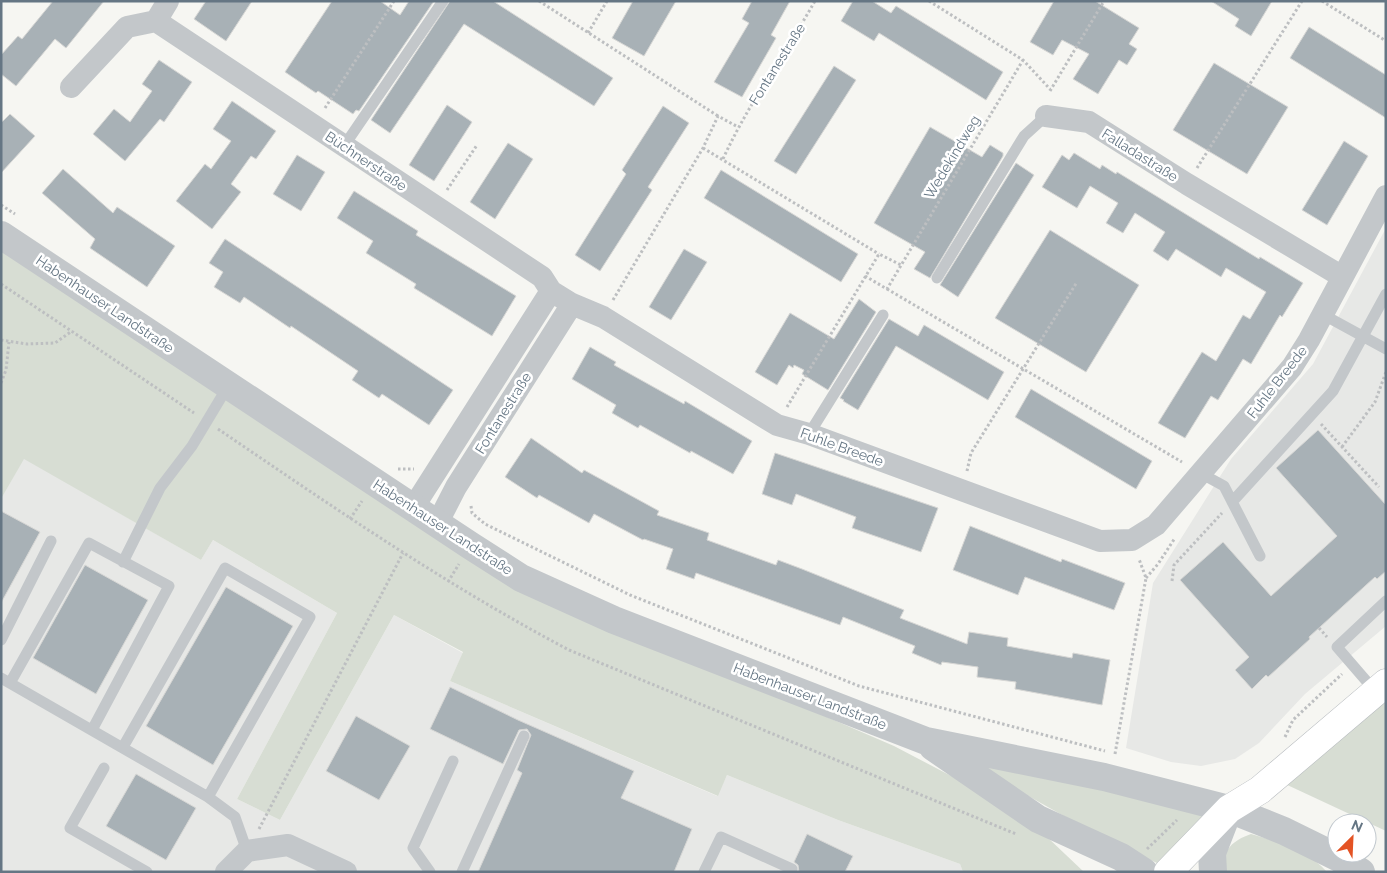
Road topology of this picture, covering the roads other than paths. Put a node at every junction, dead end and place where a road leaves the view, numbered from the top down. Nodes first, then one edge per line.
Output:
1 (168, 1) edge
2 (443, 1) edge
3 (156, 21) junction
4 (71, 87) dead end
5 (1046, 116) joint
6 (344, 146) junction
7 (1386, 196) edge
8 (9, 226) edge
9 (1341, 276) junction
10 (937, 278) dead end
11 (551, 291) junction
12 (1386, 294) edge
13 (572, 304) junction
14 (1322, 314) junction
15 (883, 315) dead end
16 (1363, 336) junction
17 (1386, 349) edge
18 (228, 386) junction
19 (809, 434) junction
20 (1202, 474) junction
21 (1232, 502) junction
22 (413, 508) junction
23 (437, 524) junction
24 (51, 541) dead end
25 (1260, 556) dead end
26 (123, 562) junction
27 (1386, 601) edge
28 (1, 640) edge
29 (6, 680) edge
30 (1380, 687) edge
31 (92, 730) junction
32 (524, 736) dead end
33 (926, 742) junction
34 (123, 747) junction
35 (453, 761) dead end
36 (104, 768) dead end
37 (208, 797) junction
38 (1229, 808) junction
39 (247, 852) junction
40 (1346, 867) edge
41 (1137, 868) edge
42 (792, 869) dead end
43 (147, 872) edge
44 (226, 872) edge
45 (346, 872) edge
46 (430, 872) edge
47 (462, 872) edge
48 (704, 872) edge
49 (1168, 872) edge
50 (1213, 872) edge

1 - 3 street
2 - 6 lane
3 - 4 street
3 - 6 street, Büchnerstraße
5 - 9 street, Falladastraße
5 - 10 lane
6 - 11 street, Büchnerstraße
7 - 9 street, Fuhle Breede
8 - 18 street, Habenhauser Landstraße
9 - 14 street, Fuhle Breede
11 - 13 street, Büchnerstraße
11 - 22 street, Fontanestraße
12 - 16 lane
13 - 19 street, Fuhle Breede
13 - 23 street, Fontanestraße
14 - 16 lane
14 - 20 street, Fuhle Breede
15 - 19 lane
16 - 17 lane
16 - 21 lane
18 - 22 street, Habenhauser Landstraße
18 - 26 lane
19 - 20 street, Fuhle Breede
20 - 21 lane
21 - 25 lane
22 - 23 street, Habenhauser Landstraße
23 - 33 street, Habenhauser Landstraße
24 - 28 lane
26 - 29 lane
26 - 31 lane
27 - 30 lane
29 - 31 lane
30 - 38 main road
31 - 34 lane
32 - 47 lane
33 - 38 street, Habenhauser Landstraße
33 - 41 street, Habenhauser Landstraße
34 - 37 lane
34 - 37 lane
35 - 46 lane
36 - 43 lane
37 - 39 lane
38 - 40 street, Habenhauser Landstraße
38 - 49 main road
38 - 50 street
39 - 44 street
39 - 45 street
42 - 48 lane

